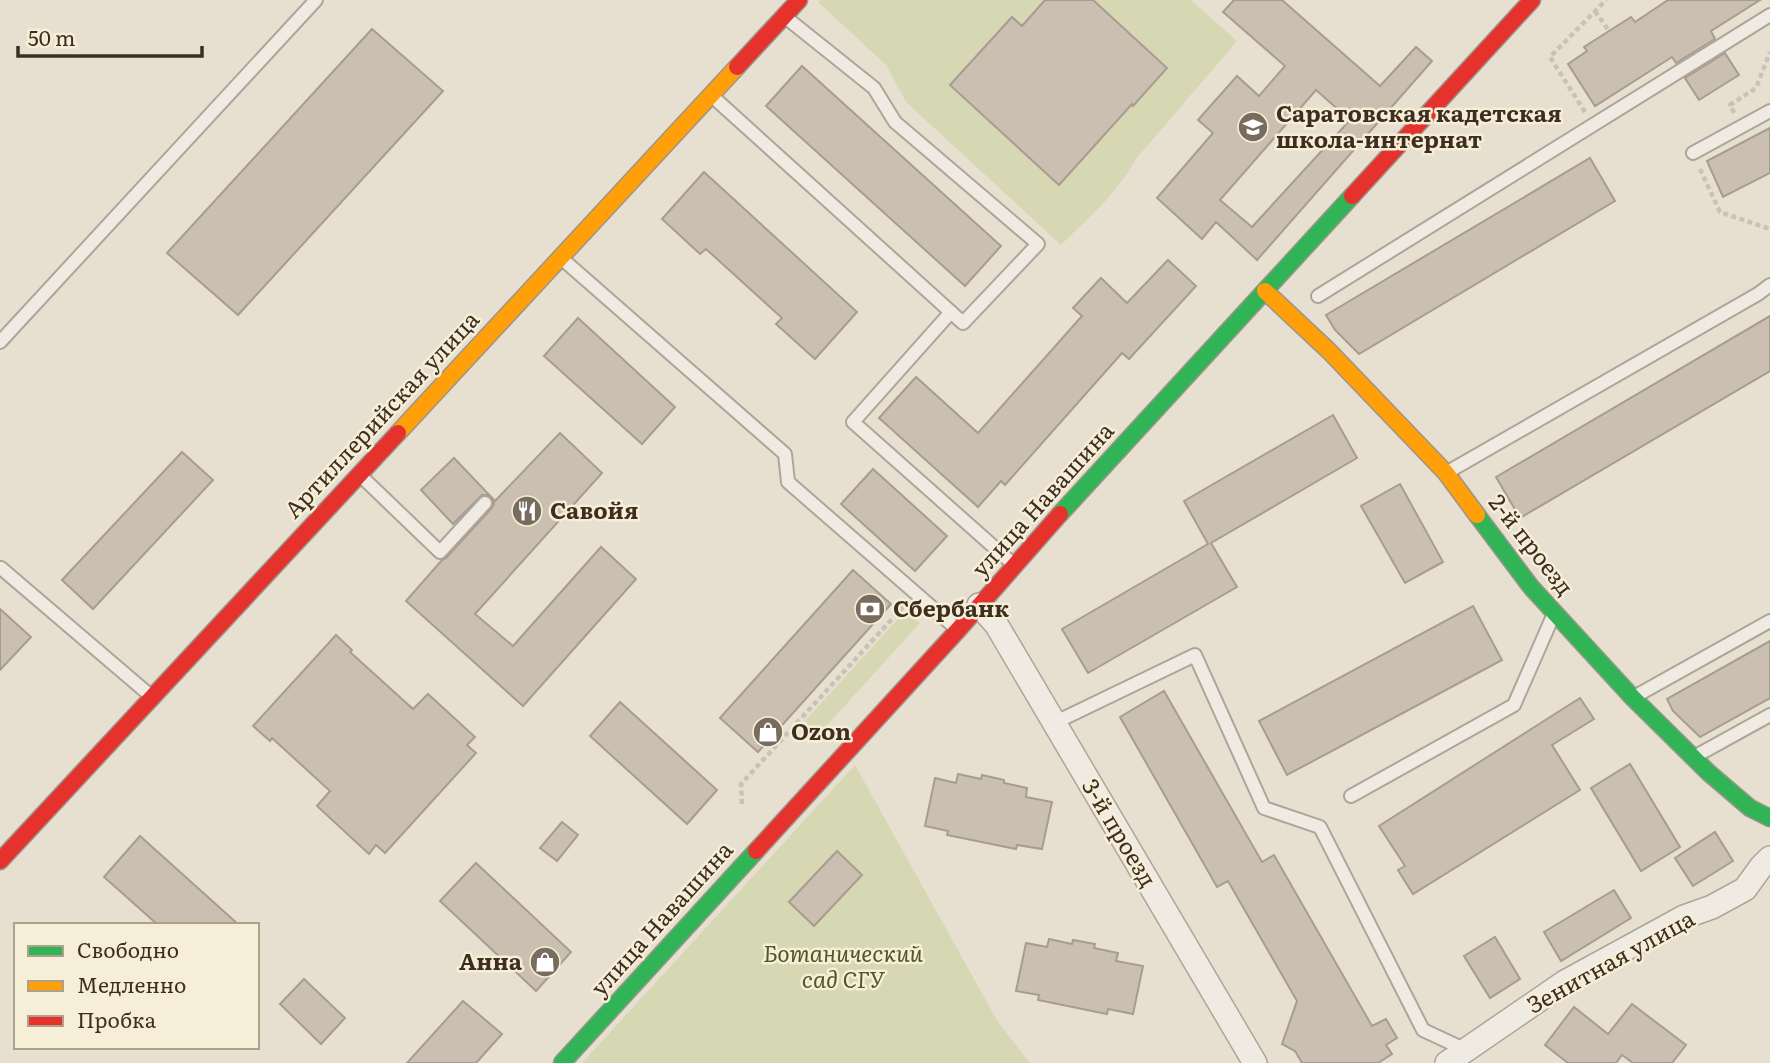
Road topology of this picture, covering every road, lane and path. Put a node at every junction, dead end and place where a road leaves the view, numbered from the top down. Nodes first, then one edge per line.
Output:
1 (316, 0) edge
2 (799, 0) edge
3 (1532, 0) edge
4 (1606, 0) edge
5 (1595, 11) junction
6 (1770, 15) edge
7 (783, 16) junction
8 (1609, 31) dead end
9 (1770, 52) edge
10 (711, 94) junction
11 (1730, 105) dead end
12 (1770, 111) edge
13 (1593, 125) junction
14 (1693, 153) joint
15 (1770, 229) edge
16 (560, 256) junction
17 (1770, 285) edge
18 (1265, 291) junction
19 (1318, 296) dead end
20 (951, 312) junction
21 (0, 342) edge
22 (359, 473) junction
23 (1446, 473) junction
24 (485, 503) dead end
25 (1014, 565) junction
26 (0, 569) edge
27 (907, 603) dead end
28 (979, 605) junction
29 (1554, 612) junction
30 (1770, 621) edge
31 (958, 630) junction
32 (152, 697) junction
33 (1633, 698) junction
34 (1770, 715) edge
35 (1054, 723) junction
36 (1693, 758) junction
37 (1351, 796) dead end
38 (742, 804) dead end
39 (1770, 818) edge
40 (1770, 858) edge
41 (0, 861) edge
42 (1466, 1050) junction
43 (562, 1063) edge
44 (1255, 1063) edge
45 (1447, 1063) edge

1 - 21 lane
2 - 7 street, Артиллерийская улица
3 - 18 street, улица Навашина
4 - 5 path
5 - 8 path
5 - 13 path
6 - 13 lane
7 - 10 street, Артиллерийская улица
7 - 20 lane
9 - 11 path
10 - 16 street, Артиллерийская улица
10 - 20 lane
12 - 14 lane
13 - 19 lane
14 - 15 path
16 - 22 street, Артиллерийская улица
16 - 31 lane
17 - 23 lane
18 - 23 street, 2-й проезд
18 - 25 street, улица Навашина
20 - 25 lane
22 - 24 lane
22 - 32 street, Артиллерийская улица
23 - 29 street, 2-й проезд
25 - 28 street, улица Навашина
26 - 32 lane
27 - 38 path
28 - 31 street, улица Навашина
28 - 35 street, 3-й проезд
29 - 33 street, 2-й проезд
29 - 37 lane
30 - 33 lane
31 - 43 street, улица Навашина
32 - 41 street, Артиллерийская улица
33 - 36 street, 2-й проезд
34 - 36 lane
35 - 42 lane
35 - 44 street, 3-й проезд
36 - 39 street, 2-й проезд
40 - 42 street, Зенитная улица
42 - 45 street, Зенитная улица

